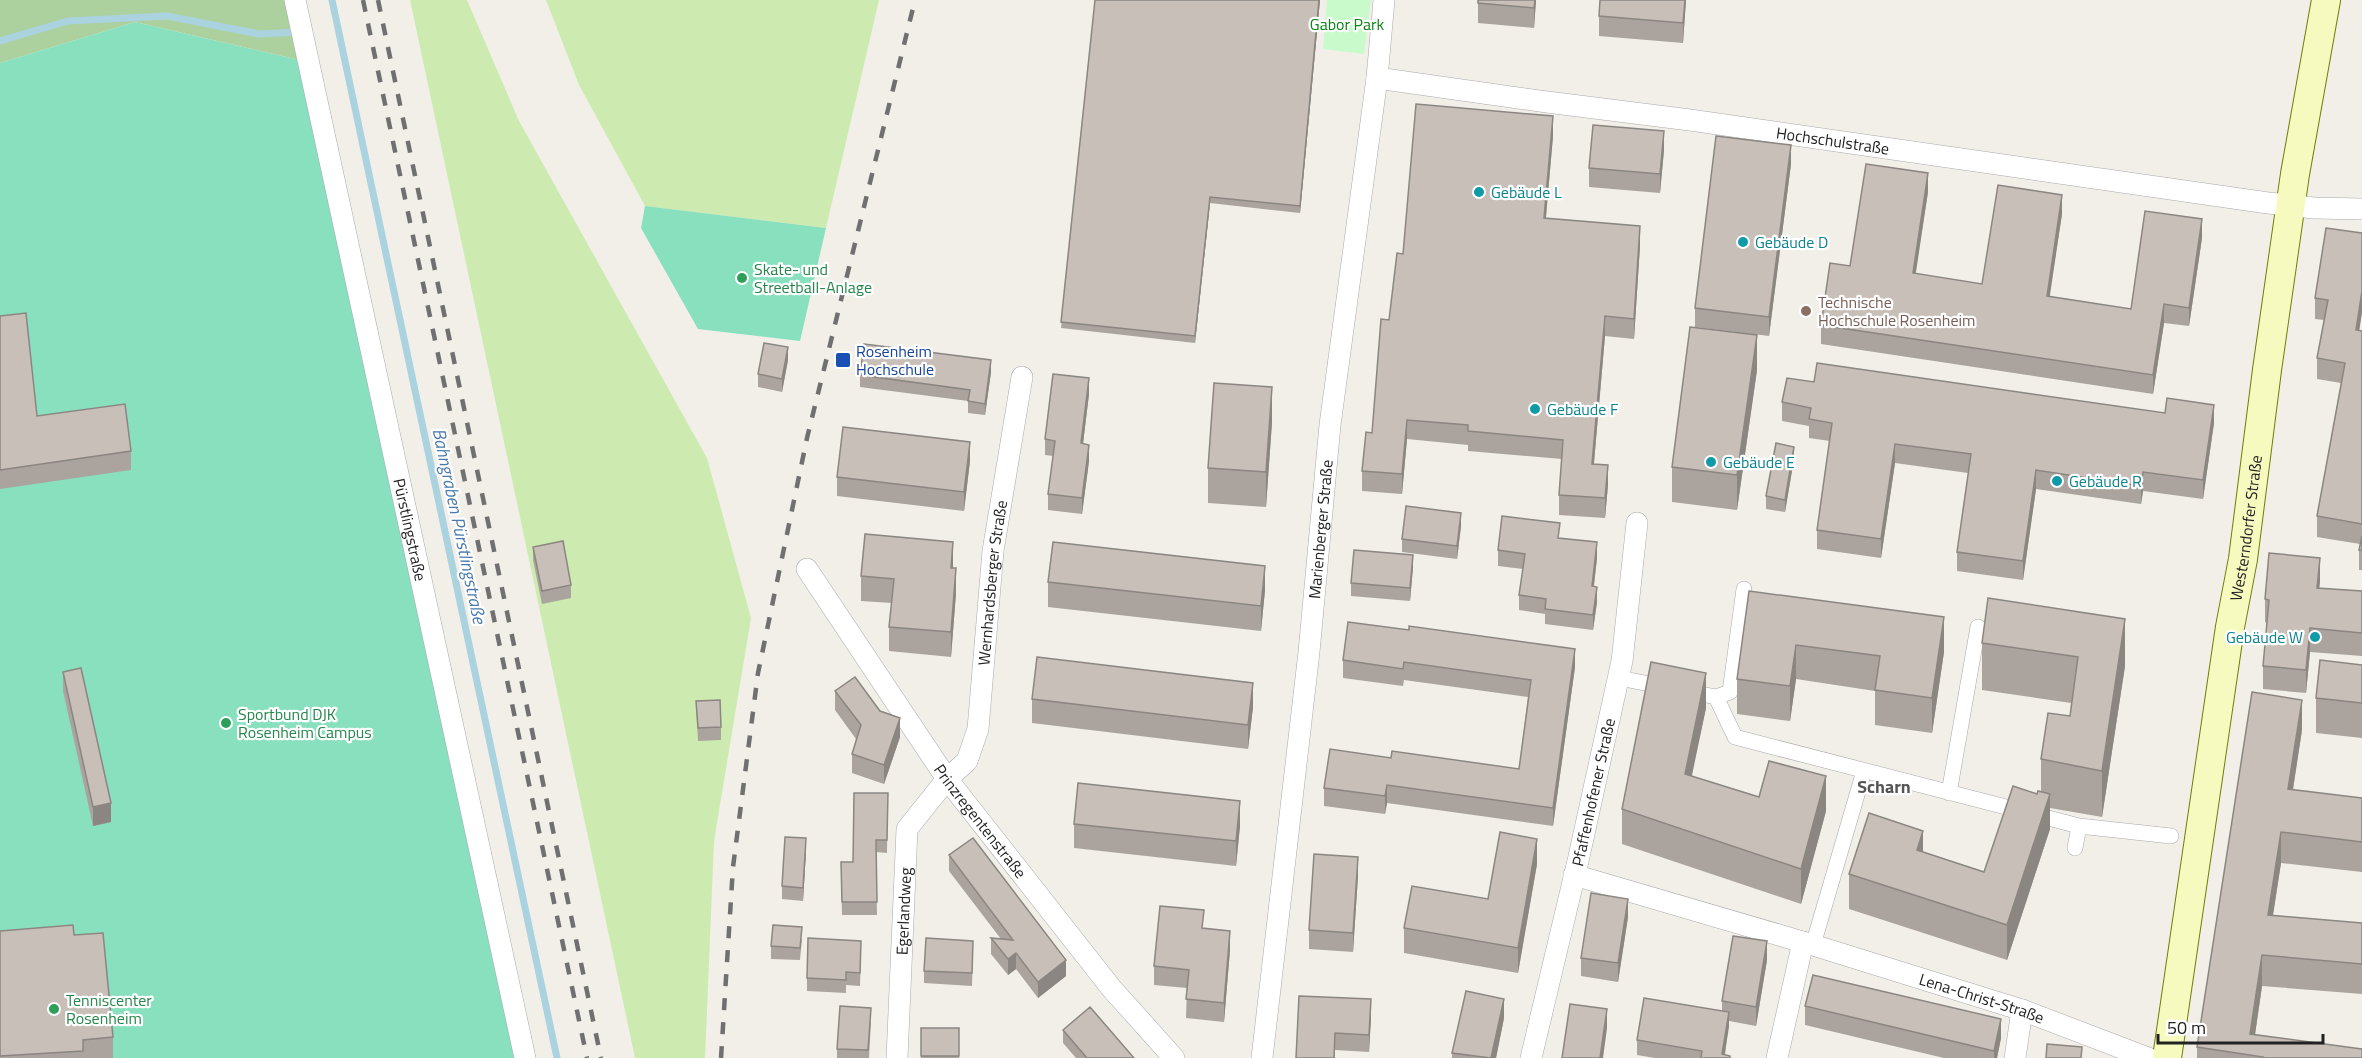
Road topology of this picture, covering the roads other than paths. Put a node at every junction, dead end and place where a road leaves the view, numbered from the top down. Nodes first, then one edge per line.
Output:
1 (295, 0) edge
2 (1384, 0) edge
3 (2326, 0) edge
4 (1377, 78) junction
5 (2291, 206) junction
6 (2362, 209) edge
7 (1022, 377) dead end
8 (1637, 523) dead end
9 (807, 569) dead end
10 (1744, 589) dead end
11 (1978, 627) dead end
12 (1619, 678) junction
13 (1716, 697) junction
14 (1864, 771) junction
15 (946, 779) junction
16 (1949, 793) junction
17 (2079, 826) junction
18 (2171, 836) dead end
19 (2075, 848) dead end
20 (1574, 875) junction
21 (1808, 943) junction
22 (2022, 1010) junction
23 (525, 1058) edge
24 (897, 1058) edge
25 (1174, 1058) edge
26 (1262, 1058) edge
27 (1531, 1058) edge
28 (1777, 1058) edge
29 (2015, 1058) edge
30 (2148, 1058) edge
31 (2167, 1058) edge

1 - 23 street, Pürstlingstraße
2 - 4 street, Marienberger Straße
3 - 5 main road, Westerndorfer Straße
4 - 5 street, Hochschulstraße
4 - 26 street, Marienberger Straße
5 - 6 street, Hochschulstraße
5 - 31 main road, Westerndorfer Straße
7 - 15 street, Wernhardsberger Straße
8 - 12 street, Pfaffenhofener Straße
9 - 15 street, Prinzregentenstraße
10 - 13 street
11 - 16 street
12 - 13 street
12 - 20 street, Pfaffenhofener Straße
13 - 14 street
14 - 16 street
14 - 21 street
15 - 24 street, Egerlandweg
15 - 25 street, Prinzregentenstraße
16 - 17 street
17 - 18 street
17 - 19 street
20 - 21 street, Lena-Christ-Straße
20 - 27 street, Pfaffenhofener Straße
21 - 22 street, Lena-Christ-Straße
21 - 28 street
22 - 29 street
22 - 30 street, Lena-Christ-Straße

